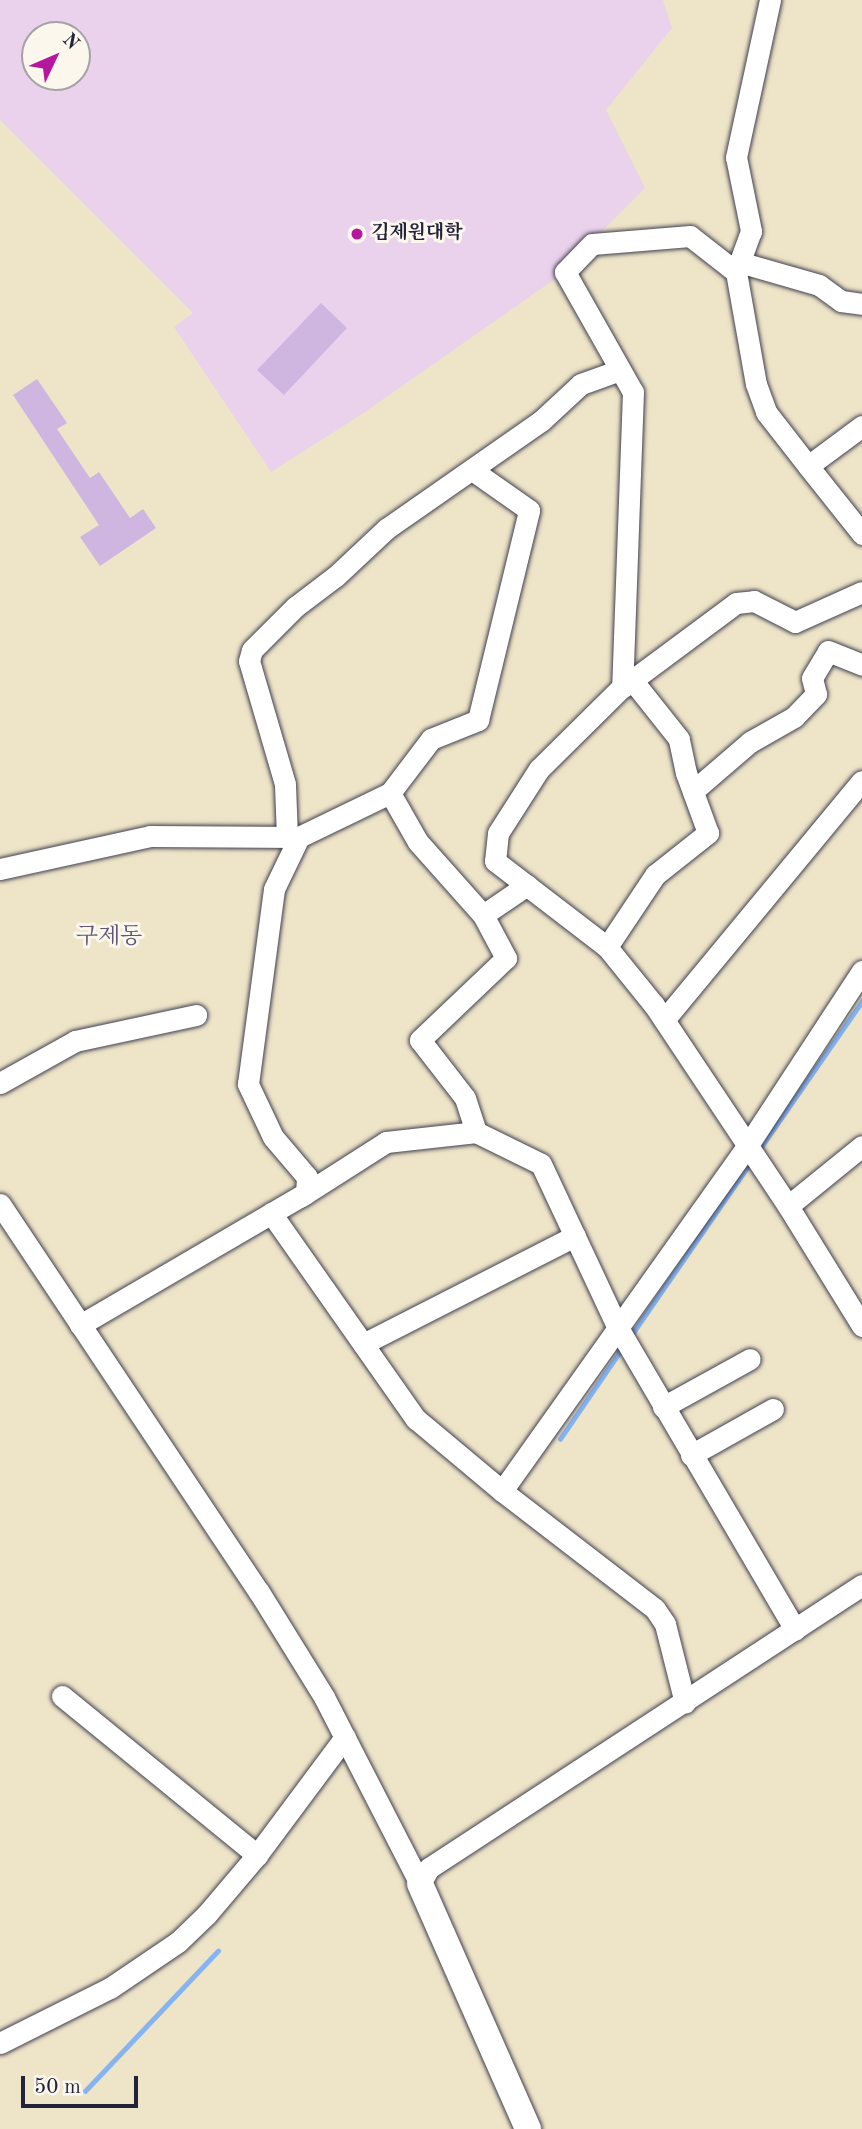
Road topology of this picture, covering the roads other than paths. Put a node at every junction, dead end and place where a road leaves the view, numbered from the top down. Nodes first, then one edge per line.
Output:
1 (770, 0) edge
2 (737, 267) junction
3 (862, 304) edge
4 (620, 370) junction
5 (862, 426) edge
6 (808, 466) junction
7 (472, 470) junction
8 (862, 534) edge
9 (862, 592) edge
10 (862, 665) edge
11 (627, 683) junction
12 (862, 781) edge
13 (693, 790) junction
14 (390, 793) junction
15 (293, 837) junction
16 (0, 869) edge
17 (527, 885) junction
18 (483, 915) junction
19 (607, 947) junction
20 (862, 971) edge
21 (862, 1002) edge
22 (838, 1006) junction
23 (196, 1015) dead end
24 (664, 1020) junction
25 (0, 1083) edge
26 (476, 1132) junction
27 (862, 1146) edge
28 (752, 1152) junction
29 (306, 1193) junction
30 (0, 1204) edge
31 (788, 1206) junction
32 (271, 1213) junction
33 (575, 1236) junction
34 (80, 1325) junction
35 (617, 1326) junction
36 (862, 1326) edge
37 (363, 1343) junction
38 (750, 1359) dead end
39 (663, 1407) junction
40 (773, 1409) dead end
41 (691, 1455) junction
42 (502, 1491) junction
43 (862, 1584) edge
44 (796, 1630) junction
45 (62, 1696) dead end
46 (685, 1703) junction
47 (345, 1737) junction
48 (257, 1854) junction
49 (420, 1884) junction
50 (0, 2043) edge
51 (528, 2129) edge

1 - 2 street
2 - 3 street
2 - 4 street
2 - 6 street
4 - 7 street
4 - 11 street
5 - 6 street
6 - 8 street
7 - 14 street
7 - 15 street
9 - 11 street
10 - 13 street
11 - 13 street
11 - 17 street
12 - 24 street
13 - 19 street
14 - 15 street
14 - 18 street
15 - 16 street
15 - 29 street
17 - 18 street
17 - 19 street
18 - 26 street
19 - 24 street
20 - 22 street
21 - 22 street
22 - 28 street
23 - 25 street
24 - 28 street
26 - 29 street
26 - 33 street
27 - 31 street
28 - 31 street
28 - 35 street
29 - 32 street
30 - 34 street
31 - 36 street
32 - 34 street
32 - 37 street
33 - 35 street
33 - 37 street
34 - 47 street
35 - 39 street
35 - 42 street
37 - 42 street
38 - 39 street
39 - 41 street
40 - 41 street
41 - 44 street
42 - 46 street
43 - 44 street
44 - 46 street
45 - 48 street
46 - 49 street
47 - 48 street
47 - 49 street
48 - 50 street
49 - 51 main road

